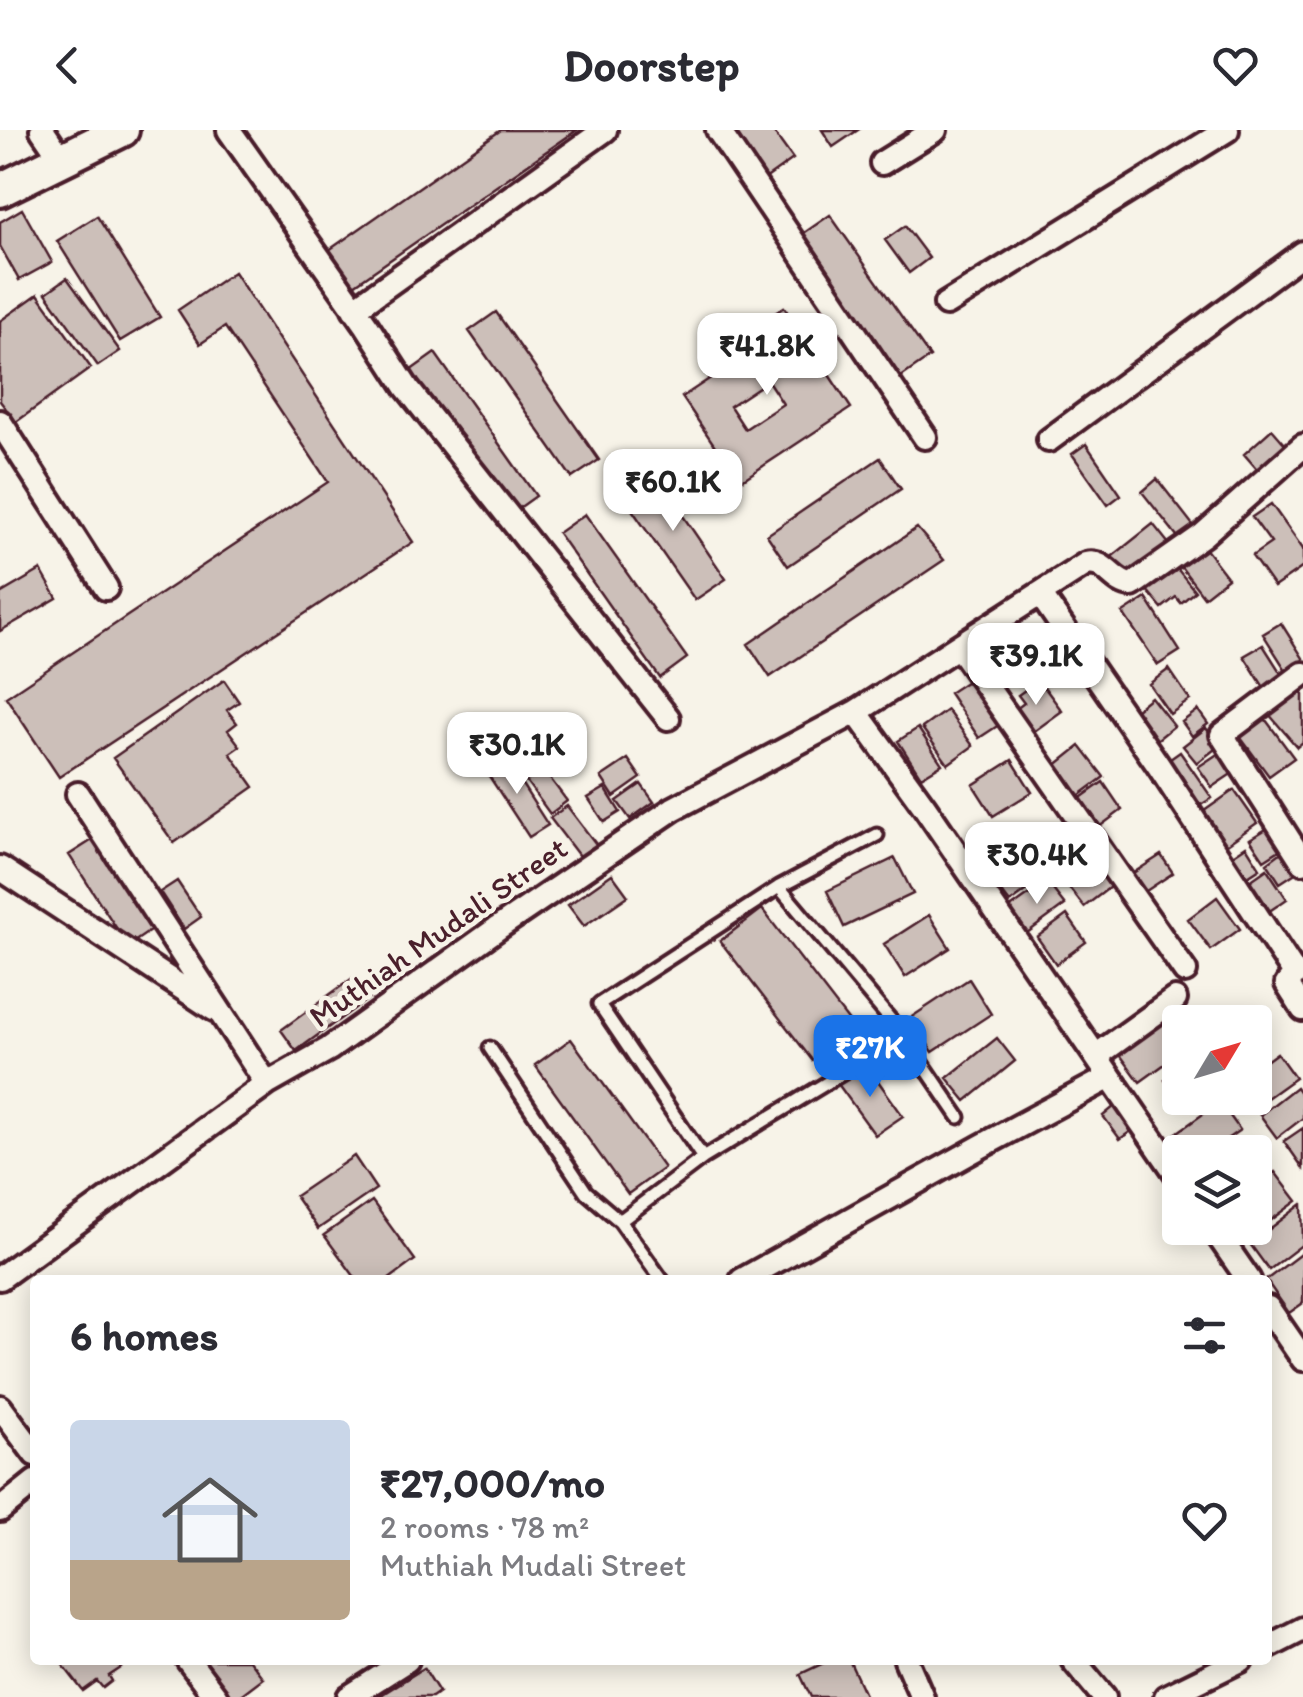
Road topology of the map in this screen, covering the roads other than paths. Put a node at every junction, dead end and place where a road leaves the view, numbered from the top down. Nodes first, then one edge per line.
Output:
1 (42, 130) edge
2 (122, 130) edge
3 (229, 130) edge
4 (604, 130) edge
5 (718, 130) edge
6 (935, 130) edge
7 (1227, 130) edge
8 (62, 158) junction
9 (882, 163) dead end
10 (0, 190) edge
11 (1303, 253) edge
12 (946, 304) dead end
13 (354, 310) junction
14 (0, 422) edge
15 (925, 437) dead end
16 (1049, 440) dead end
17 (1303, 446) edge
18 (106, 588) dead end
19 (1040, 594) junction
20 (959, 647) junction
21 (1303, 674) edge
22 (856, 712) junction
23 (668, 718) dead end
24 (78, 794) dead end
25 (876, 835) dead end
26 (1303, 862) edge
27 (0, 868) edge
28 (779, 887) junction
29 (1186, 972) dead end
30 (1175, 999) dead end
31 (1303, 1009) edge
32 (225, 1017) junction
33 (904, 1036) junction
34 (490, 1048) dead end
35 (1096, 1056) junction
36 (1110, 1077) junction
37 (267, 1084) junction
38 (960, 1117) dead end
39 (1162, 1153) edge
40 (703, 1158) junction
41 (620, 1222) junction
42 (1225, 1245) edge
43 (658, 1275) edge
44 (751, 1275) edge
45 (1246, 1275) edge
46 (0, 1278) edge
47 (1276, 1337) edge
48 (1303, 1359) edge
49 (0, 1407) edge
50 (30, 1447) edge
51 (30, 1486) edge
52 (0, 1510) edge
53 (1303, 1630) edge
54 (1272, 1645) edge
55 (192, 1665) edge
56 (399, 1665) edge
57 (908, 1665) edge
58 (1077, 1665) edge
59 (1231, 1665) edge
60 (1170, 1696) edge
61 (216, 1697) edge
62 (349, 1697) edge
63 (922, 1697) edge
64 (1104, 1697) edge

1 - 8 street
2 - 8 street
3 - 13 street
4 - 13 street
5 - 15 street
6 - 9 street
7 - 12 street
8 - 10 street
11 - 16 street
13 - 23 street
14 - 18 street
17 - 19 street, Muthiah Mudali Street
19 - 20 street, Muthiah Mudali Street
19 - 31 street
20 - 22 street, Muthiah Mudali Street
20 - 29 street
21 - 26 street
22 - 35 street
22 - 37 street, Muthiah Mudali Street
24 - 32 street
25 - 28 lane
27 - 32 street
28 - 33 lane
28 - 40 lane
30 - 35 street
32 - 37 street
33 - 38 lane
33 - 40 lane
34 - 41 lane
35 - 36 street
36 - 39 street
36 - 44 street
37 - 46 street, Muthiah Mudali Street
40 - 41 lane
41 - 43 lane
42 - 45 street
47 - 48 street
49 - 50 street
51 - 52 street
53 - 54 street
55 - 61 street
56 - 62 street
57 - 63 street
58 - 64 street
59 - 60 street

